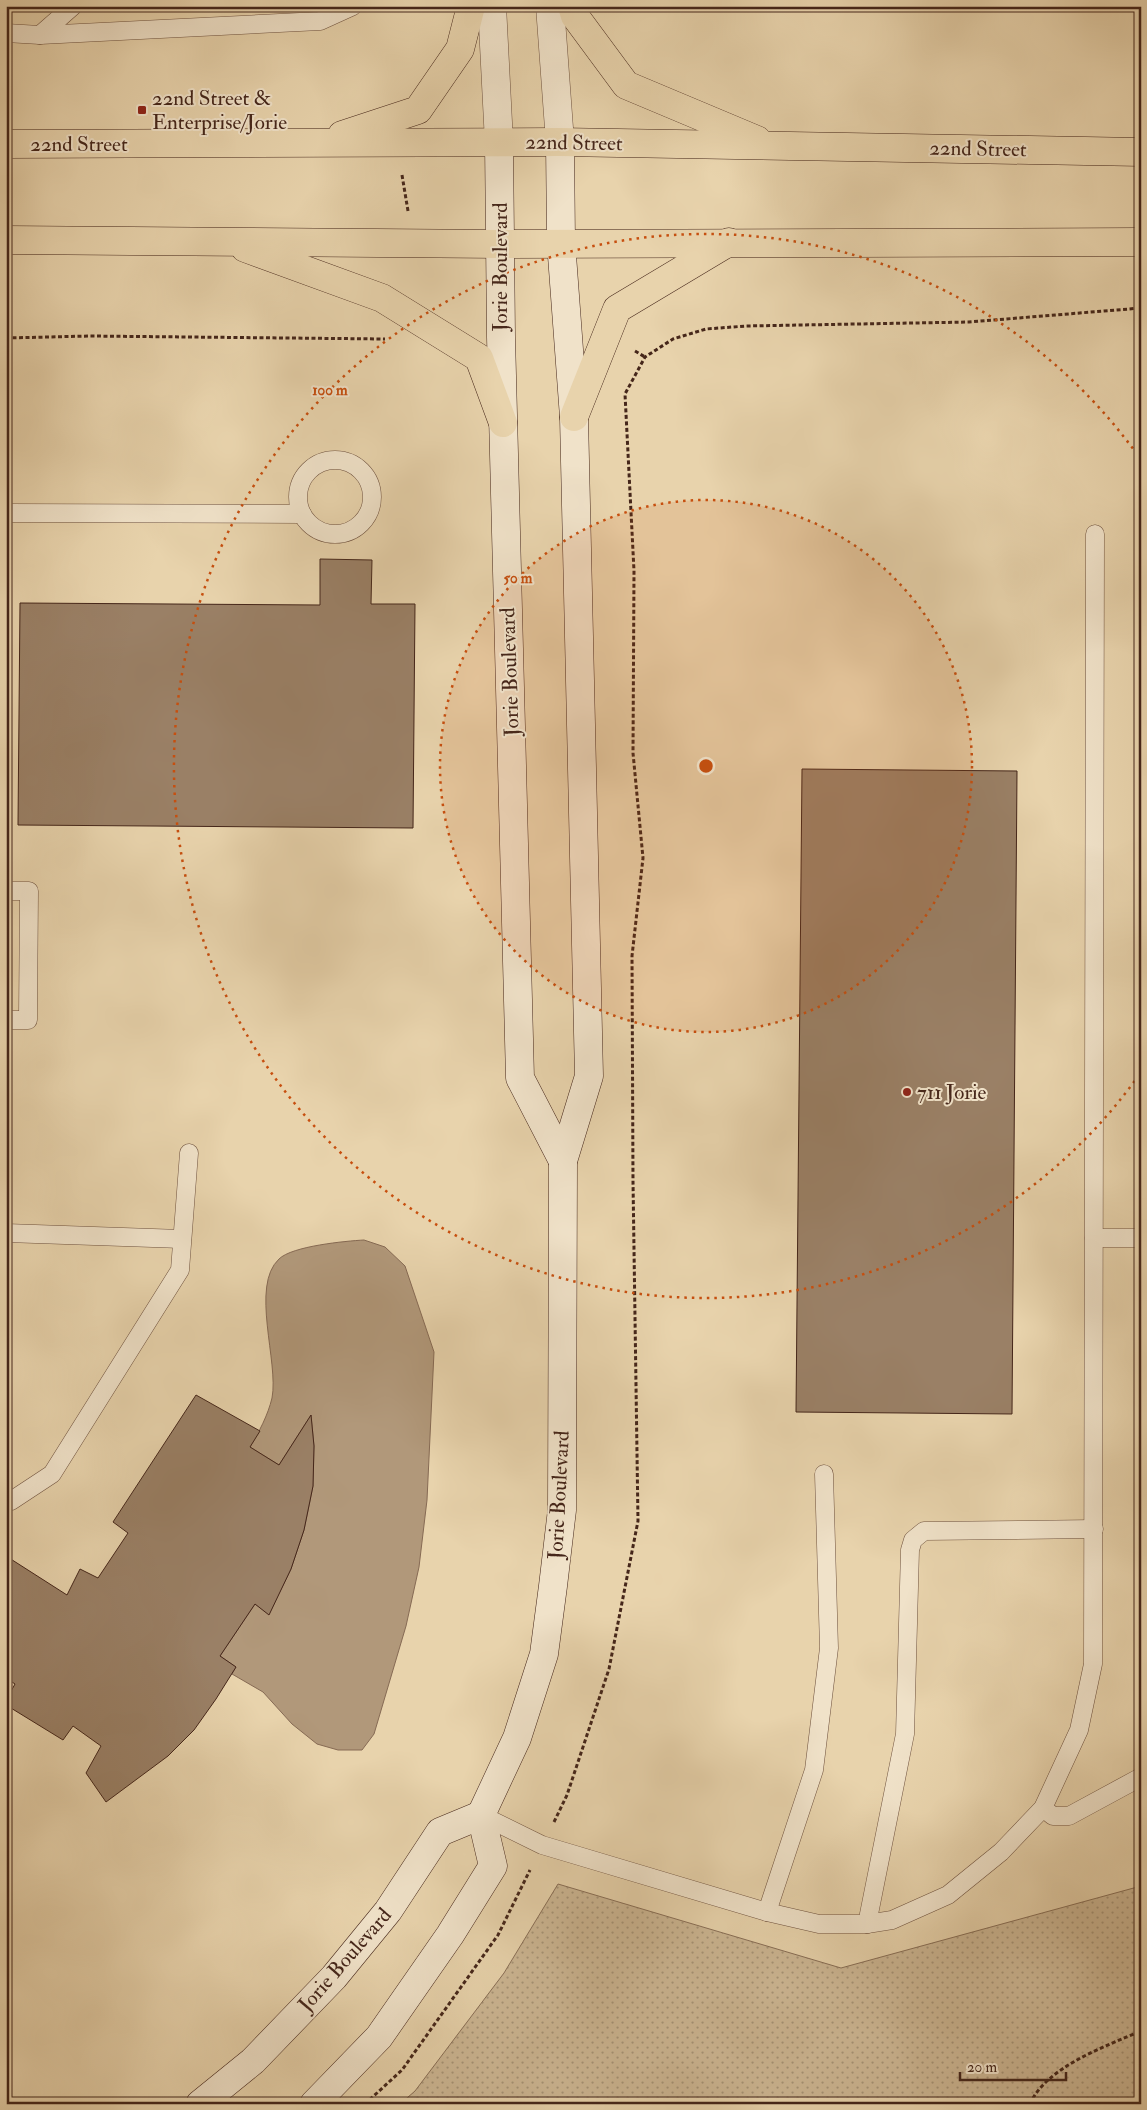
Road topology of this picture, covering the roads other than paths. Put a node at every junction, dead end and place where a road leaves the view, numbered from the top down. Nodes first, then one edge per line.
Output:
1 (73, 6) edge
2 (353, 6) edge
3 (471, 6) edge
4 (492, 6) edge
5 (550, 6) edge
6 (572, 6) edge
7 (6, 33) edge
8 (40, 35) junction
9 (499, 142) junction
10 (560, 142) junction
11 (318, 143) junction
12 (6, 144) edge
13 (770, 145) junction
14 (1141, 152) edge
15 (6, 240) edge
16 (228, 241) junction
17 (561, 242) junction
18 (729, 242) junction
19 (1141, 242) edge
20 (500, 244) junction
21 (574, 418) junction
22 (503, 423) junction
23 (6, 513) edge
24 (302, 514) junction
25 (1095, 534) dead end
26 (6, 891) edge
27 (6, 1020) edge
28 (189, 1153) dead end
29 (563, 1161) junction
30 (6, 1233) edge
31 (1094, 1238) junction
32 (1141, 1238) edge
33 (182, 1239) junction
34 (824, 1474) dead end
35 (6, 1498) edge
36 (1094, 1530) junction
37 (1141, 1777) edge
38 (1043, 1808) junction
39 (481, 1815) junction
40 (767, 1912) junction
41 (867, 1924) junction
42 (200, 2104) edge
43 (314, 2104) edge

1 - 8 lane
2 - 8 lane
3 - 11 main road
4 - 9 main road, Jorie Boulevard
5 - 10 main road, Jorie Boulevard
6 - 13 main road
7 - 8 lane
9 - 10 main road, 22nd Street
9 - 11 main road, 22nd Street
9 - 20 main road, Jorie Boulevard
10 - 13 main road, 22nd Street
10 - 17 main road, Jorie Boulevard
11 - 12 main road, 22nd Street
13 - 14 main road, 22nd Street
15 - 16 main road
16 - 20 main road
16 - 22 main road
17 - 18 main road
17 - 20 main road
17 - 21 main road, Jorie Boulevard
18 - 19 main road
18 - 21 main road
20 - 22 main road, Jorie Boulevard
21 - 29 main road, Jorie Boulevard
22 - 29 main road, Jorie Boulevard
23 - 24 lane
24 - 24 lane
25 - 31 lane
26 - 27 lane
28 - 33 lane
29 - 39 main road, Jorie Boulevard
30 - 33 lane
31 - 32 lane
31 - 36 lane
33 - 35 lane
34 - 40 lane
36 - 38 lane
36 - 41 lane
37 - 38 lane
38 - 41 lane
39 - 40 lane
39 - 42 main road, Jorie Boulevard
39 - 43 main road
40 - 41 lane

